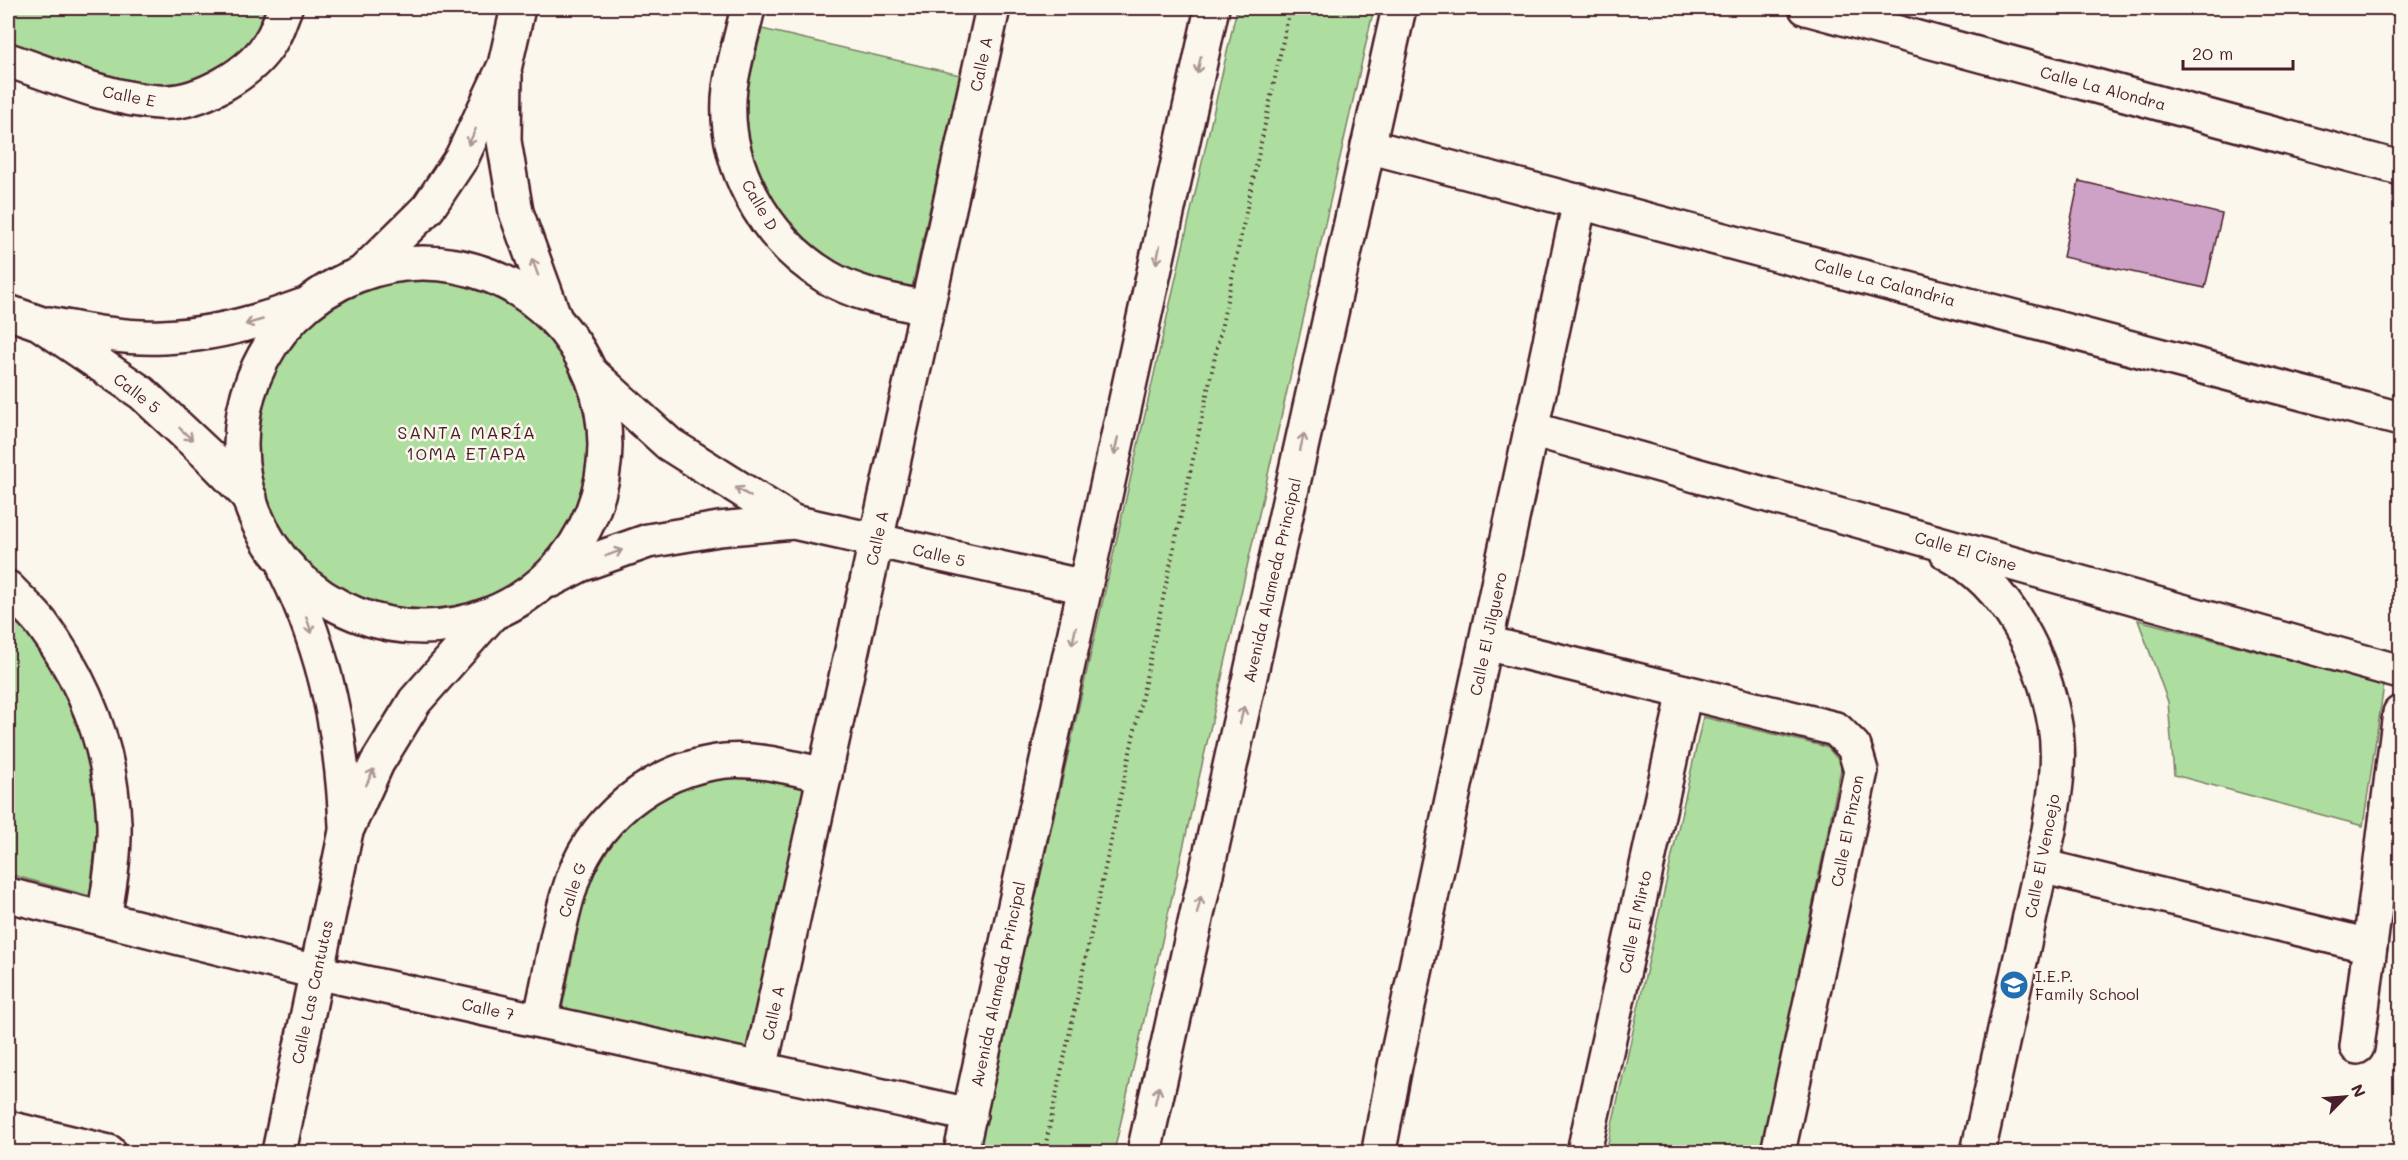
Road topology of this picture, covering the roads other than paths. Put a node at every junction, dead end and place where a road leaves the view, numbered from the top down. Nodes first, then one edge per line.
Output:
1 (285, 8) edge
2 (518, 8) edge
3 (748, 8) edge
4 (993, 8) edge
5 (1212, 8) edge
6 (1399, 8) edge
7 (1806, 8) edge
8 (8, 60) edge
9 (505, 65) junction
10 (1368, 146) junction
11 (2400, 168) edge
12 (1580, 201) junction
13 (362, 273) junction
14 (309, 303) junction
15 (927, 308) junction
16 (8, 312) edge
17 (39, 322) junction
18 (556, 322) junction
19 (589, 371) junction
20 (2400, 419) edge
21 (1531, 429) junction
22 (250, 498) junction
23 (793, 522) junction
24 (1918, 537) junction
25 (876, 541) junction
26 (277, 553) junction
27 (541, 585) junction
28 (1085, 587) junction
29 (8, 588) edge
30 (491, 615) junction
31 (1486, 643) junction
32 (2400, 672) edge
33 (1685, 692) junction
34 (2400, 713) edge
35 (825, 775) junction
36 (346, 831) junction
37 (2041, 866) junction
38 (8, 895) edge
39 (104, 919) junction
40 (2370, 946) junction
41 (316, 972) junction
42 (540, 1021) junction
43 (2357, 1047) dead end
44 (760, 1069) junction
45 (970, 1115) junction
46 (8, 1128) edge
47 (1380, 1150) edge
48 (109, 1152) edge
49 (279, 1152) edge
50 (962, 1152) edge
51 (1144, 1152) edge
52 (1584, 1152) edge
53 (1778, 1152) edge
54 (1978, 1152) edge

1 - 8 street, Calle E
2 - 9 street
3 - 15 street, Calle D
4 - 15 street, Calle A
5 -> 28 street, Avenida Alameda Principal
6 - 10 street, Avenida Alameda Principal
7 - 11 street, Calle La Alondra
9 -> 13 street
18 -> 9 street
10 - 12 street, Calle La Calandria
51 -> 10 street, Avenida Alameda Principal
12 - 20 street, Calle La Calandria
12 - 21 street, Calle El Jilguero
13 - 14 street
13 - 18 street
14 -> 17 street
14 - 22 street
15 - 25 street, Calle A
16 - 17 street, Calle 5
17 -> 22 street, Calle 5
18 - 19 street
23 -> 19 street, Calle 5
19 - 27 street
21 - 24 street, Calle El Cisne
21 - 31 street, Calle El Jilguero
22 - 26 street
23 - 25 street, Calle 5
27 -> 23 street, Calle 5
24 - 32 street, Calle El Cisne
24 - 37 street, Calle El Vencejo
25 - 28 street, Calle 5
25 - 35 street, Calle A
26 - 30 street
26 -> 36 street, Calle Las Cantutas
27 - 30 street
28 -> 45 street, Avenida Alameda Principal
29 - 39 street
36 -> 30 street, Calle Las Cantutas
31 - 33 street, Calle El Pinzon
31 - 47 street, Calle El Jilguero
33 - 52 street, Calle El Mirto
33 - 53 street, Calle El Pinzon
34 - 40 street
35 - 42 street, Calle G
35 - 44 street, Calle A
36 - 41 street, Calle Las Cantutas
37 - 40 street
37 - 54 street, Calle El Vencejo
38 - 39 street, Calle 7
39 - 41 street, Calle 7
40 - 43 street
41 - 42 street, Calle 7
41 - 49 street, Calle Las Cantutas
42 - 44 street, Calle 7
44 - 45 street, Calle 7
45 - 50 street, Avenida Alameda Principal
46 - 48 street

